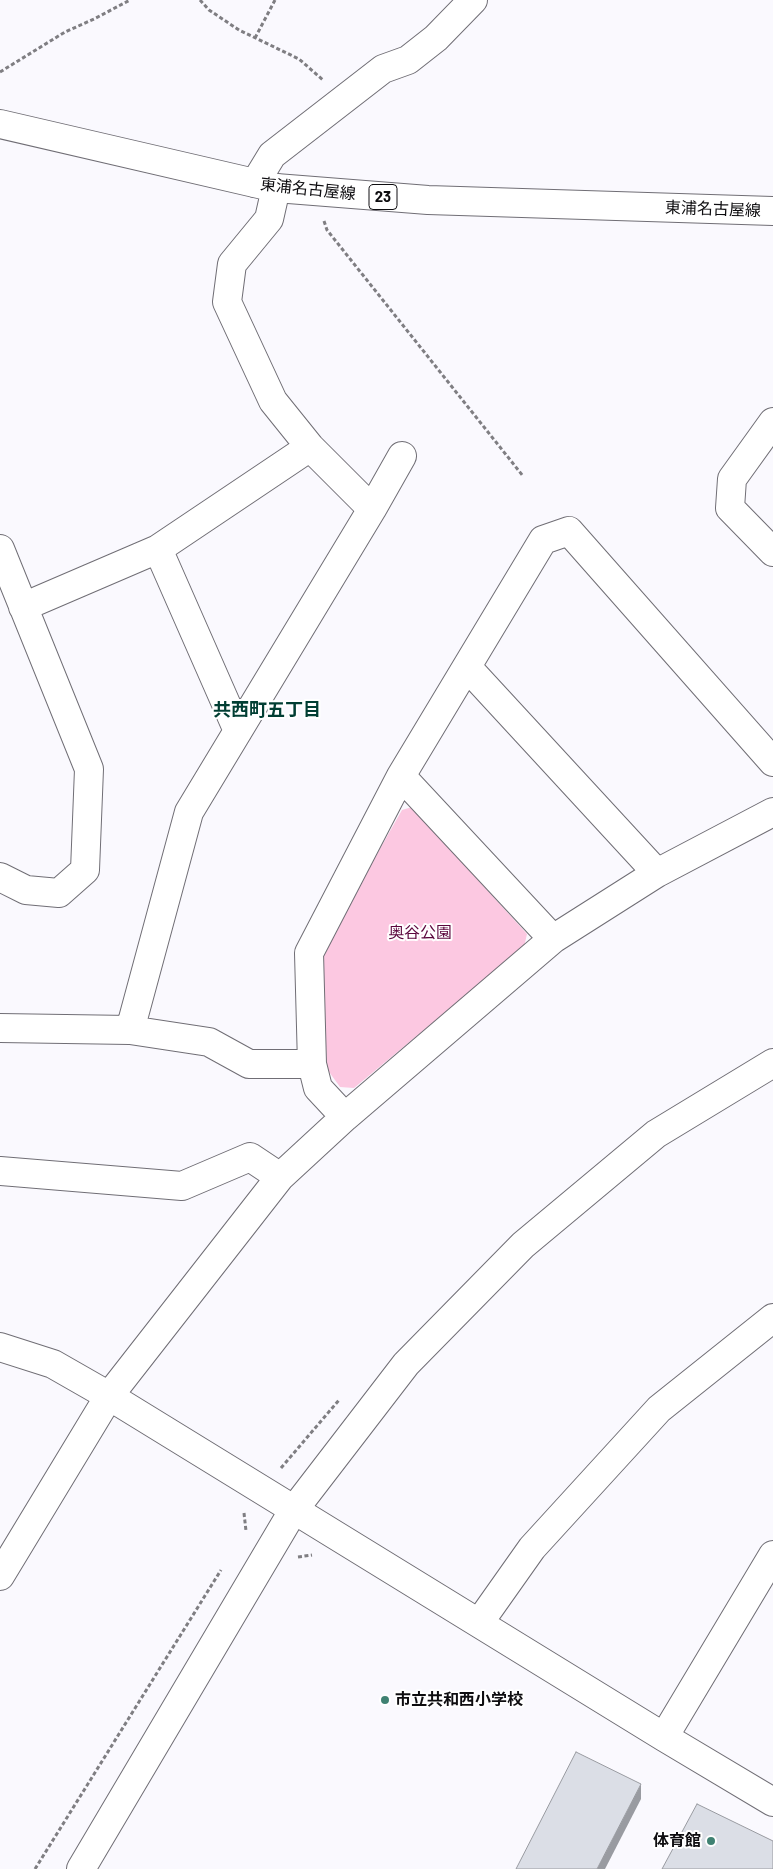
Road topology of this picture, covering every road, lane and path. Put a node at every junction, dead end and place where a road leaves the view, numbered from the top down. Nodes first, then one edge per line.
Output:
1 (130, 0) edge
2 (200, 0) edge
3 (275, 0) edge
4 (473, 0) edge
5 (255, 38) junction
6 (0, 72) edge
7 (341, 102) junction
8 (0, 124) edge
9 (265, 186) junction
10 (323, 192) junction
11 (773, 212) edge
12 (773, 422) edge
13 (310, 447) junction
14 (402, 456) dead end
15 (523, 476) dead end
16 (372, 509) junction
17 (0, 549) edge
18 (158, 550) junction
19 (773, 552) edge
20 (24, 607) junction
21 (466, 667) junction
22 (238, 731) junction
23 (773, 762) edge
24 (401, 776) junction
25 (773, 812) edge
26 (657, 873) junction
27 (0, 877) edge
28 (553, 939) junction
29 (0, 1028) edge
30 (130, 1030) junction
31 (312, 1064) junction
32 (773, 1064) edge
33 (345, 1118) junction
34 (0, 1171) edge
35 (280, 1177) junction
36 (773, 1318) edge
37 (0, 1347) edge
38 (108, 1396) junction
39 (243, 1511) dead end
40 (293, 1511) junction
41 (242, 1538) dead end
42 (318, 1553) dead end
43 (773, 1555) edge
44 (295, 1558) dead end
45 (226, 1562) dead end
46 (0, 1576) edge
47 (479, 1624) junction
48 (664, 1738) junction
49 (773, 1802) edge
50 (35, 1869) edge
51 (81, 1869) edge

1 - 6 path
2 - 5 path
3 - 5 path
4 - 7 street
5 - 7 path
7 - 9 street
8 - 9 street, 東浦名古屋線 / 23
9 - 10 street, 東浦名古屋線 / 23
9 - 13 street
10 - 11 street, 東浦名古屋線 / 23
10 - 15 path
12 - 19 street
13 - 16 street
13 - 18 street
14 - 16 street
16 - 22 street
17 - 20 street
18 - 20 street
18 - 22 street
20 - 27 street
21 - 23 street
21 - 24 street
21 - 26 street
22 - 30 street
24 - 28 street
24 - 31 street
25 - 26 street
26 - 28 street
28 - 33 street
29 - 30 street
30 - 31 street
31 - 33 street
32 - 40 street
33 - 35 street
34 - 35 street
35 - 38 street
36 - 47 street
37 - 38 street
38 - 40 street
38 - 46 street
39 - 41 path
40 - 47 street
40 - 51 street
42 - 44 path
43 - 48 street
45 - 50 path
47 - 48 street
48 - 49 street

